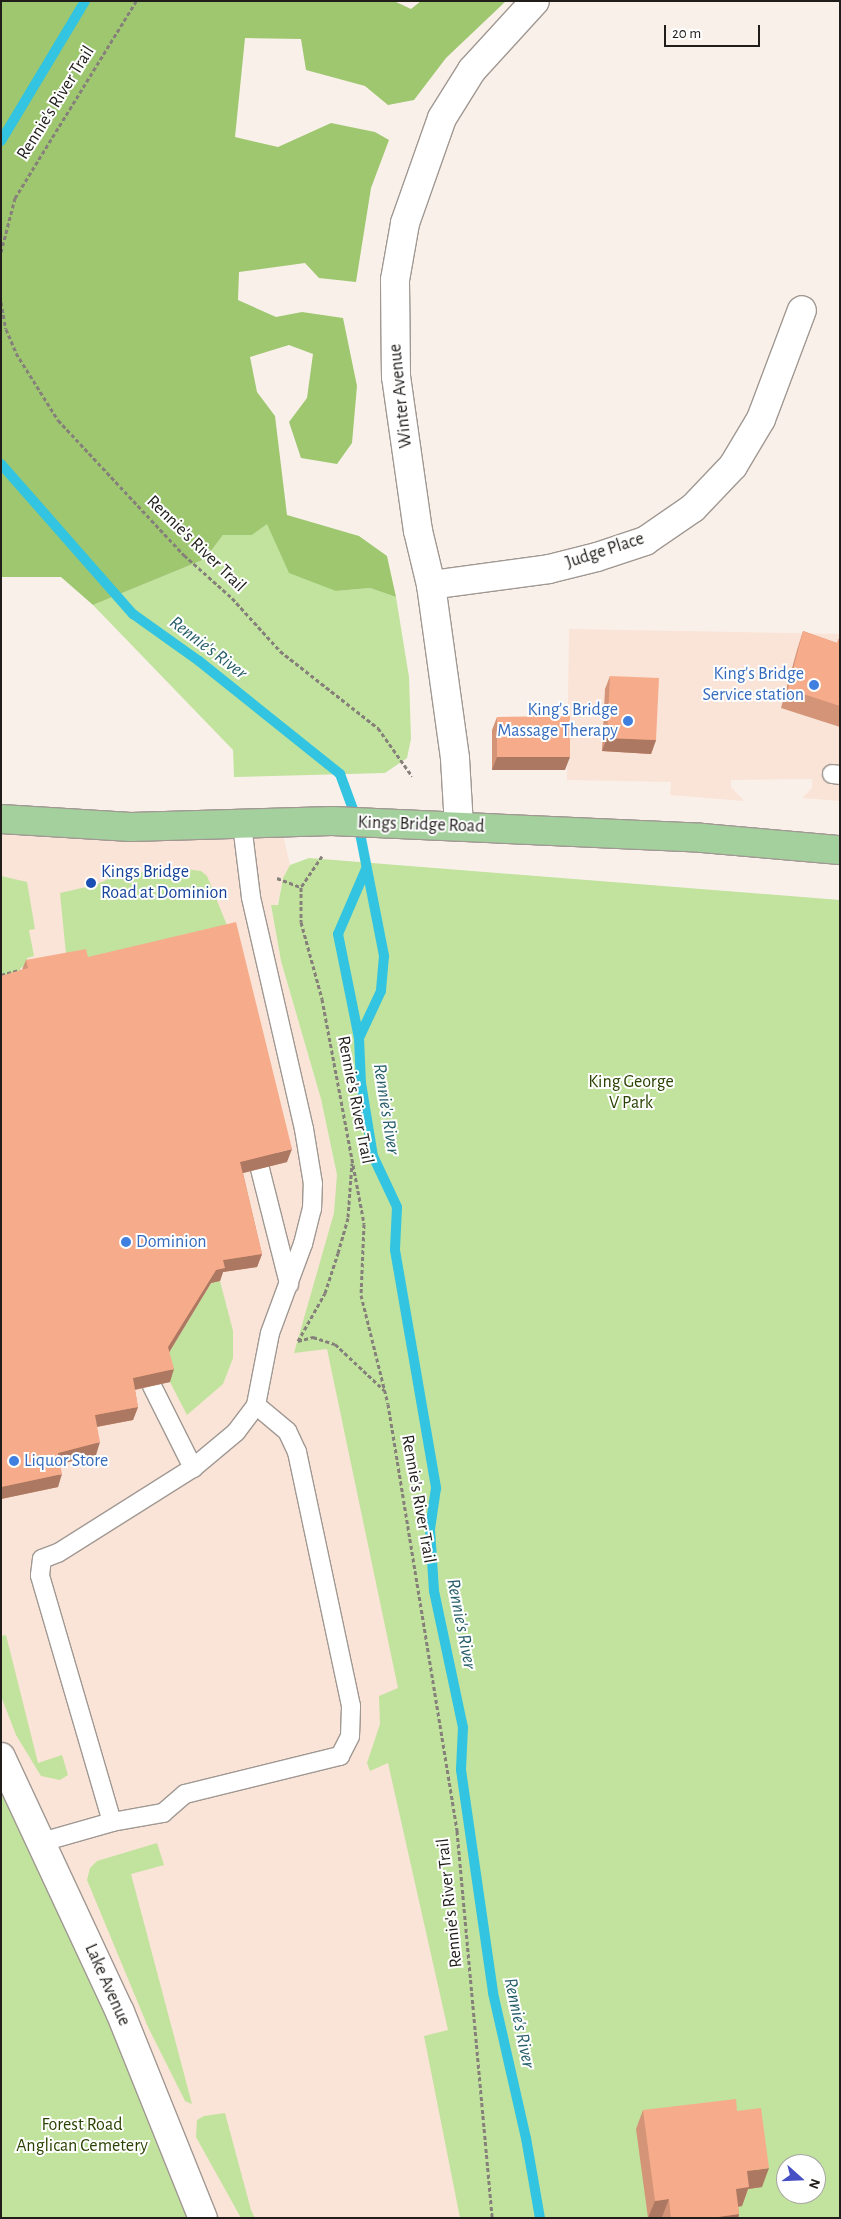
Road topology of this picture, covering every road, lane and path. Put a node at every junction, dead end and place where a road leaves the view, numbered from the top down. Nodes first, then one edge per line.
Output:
1 (136, 1) edge
2 (535, 1) edge
3 (1, 252) edge
4 (1, 302) edge
5 (802, 310) dead end
6 (431, 585) junction
7 (412, 776) dead end
8 (1, 819) edge
9 (242, 825) junction
10 (458, 826) junction
11 (840, 850) edge
12 (322, 856) dead end
13 (277, 878) dead end
14 (301, 887) junction
15 (20, 970) edge
16 (1, 975) edge
17 (352, 1156) junction
18 (260, 1169) edge
19 (288, 1284) junction
20 (152, 1386) edge
21 (385, 1391) junction
22 (256, 1405) junction
23 (193, 1468) junction
24 (1, 1757) edge
25 (112, 1822) junction
26 (42, 1842) junction
27 (202, 2217) edge
28 (492, 2218) edge

1 - 3 path, Rennie's River Trail
2 - 6 street, Winter Avenue
4 - 7 path, Rennie's River Trail
5 - 6 street, Judge Place
6 - 10 street, Winter Avenue
8 - 9 main road, Kings Bridge Road
9 - 10 main road, Kings Bridge Road
9 - 19 lane
10 - 11 main road, Kings Bridge Road
12 - 14 path
13 - 14 path
14 - 17 path, Rennie's River Trail
15 - 16 path
17 - 21 path, Rennie's River Trail
17 - 21 path
18 - 19 lane
19 - 22 lane
20 - 23 lane
21 - 28 path, Rennie's River Trail
22 - 23 lane
22 - 25 lane
23 - 25 lane
24 - 26 street, Lake Avenue
25 - 26 lane
26 - 27 street, Lake Avenue

